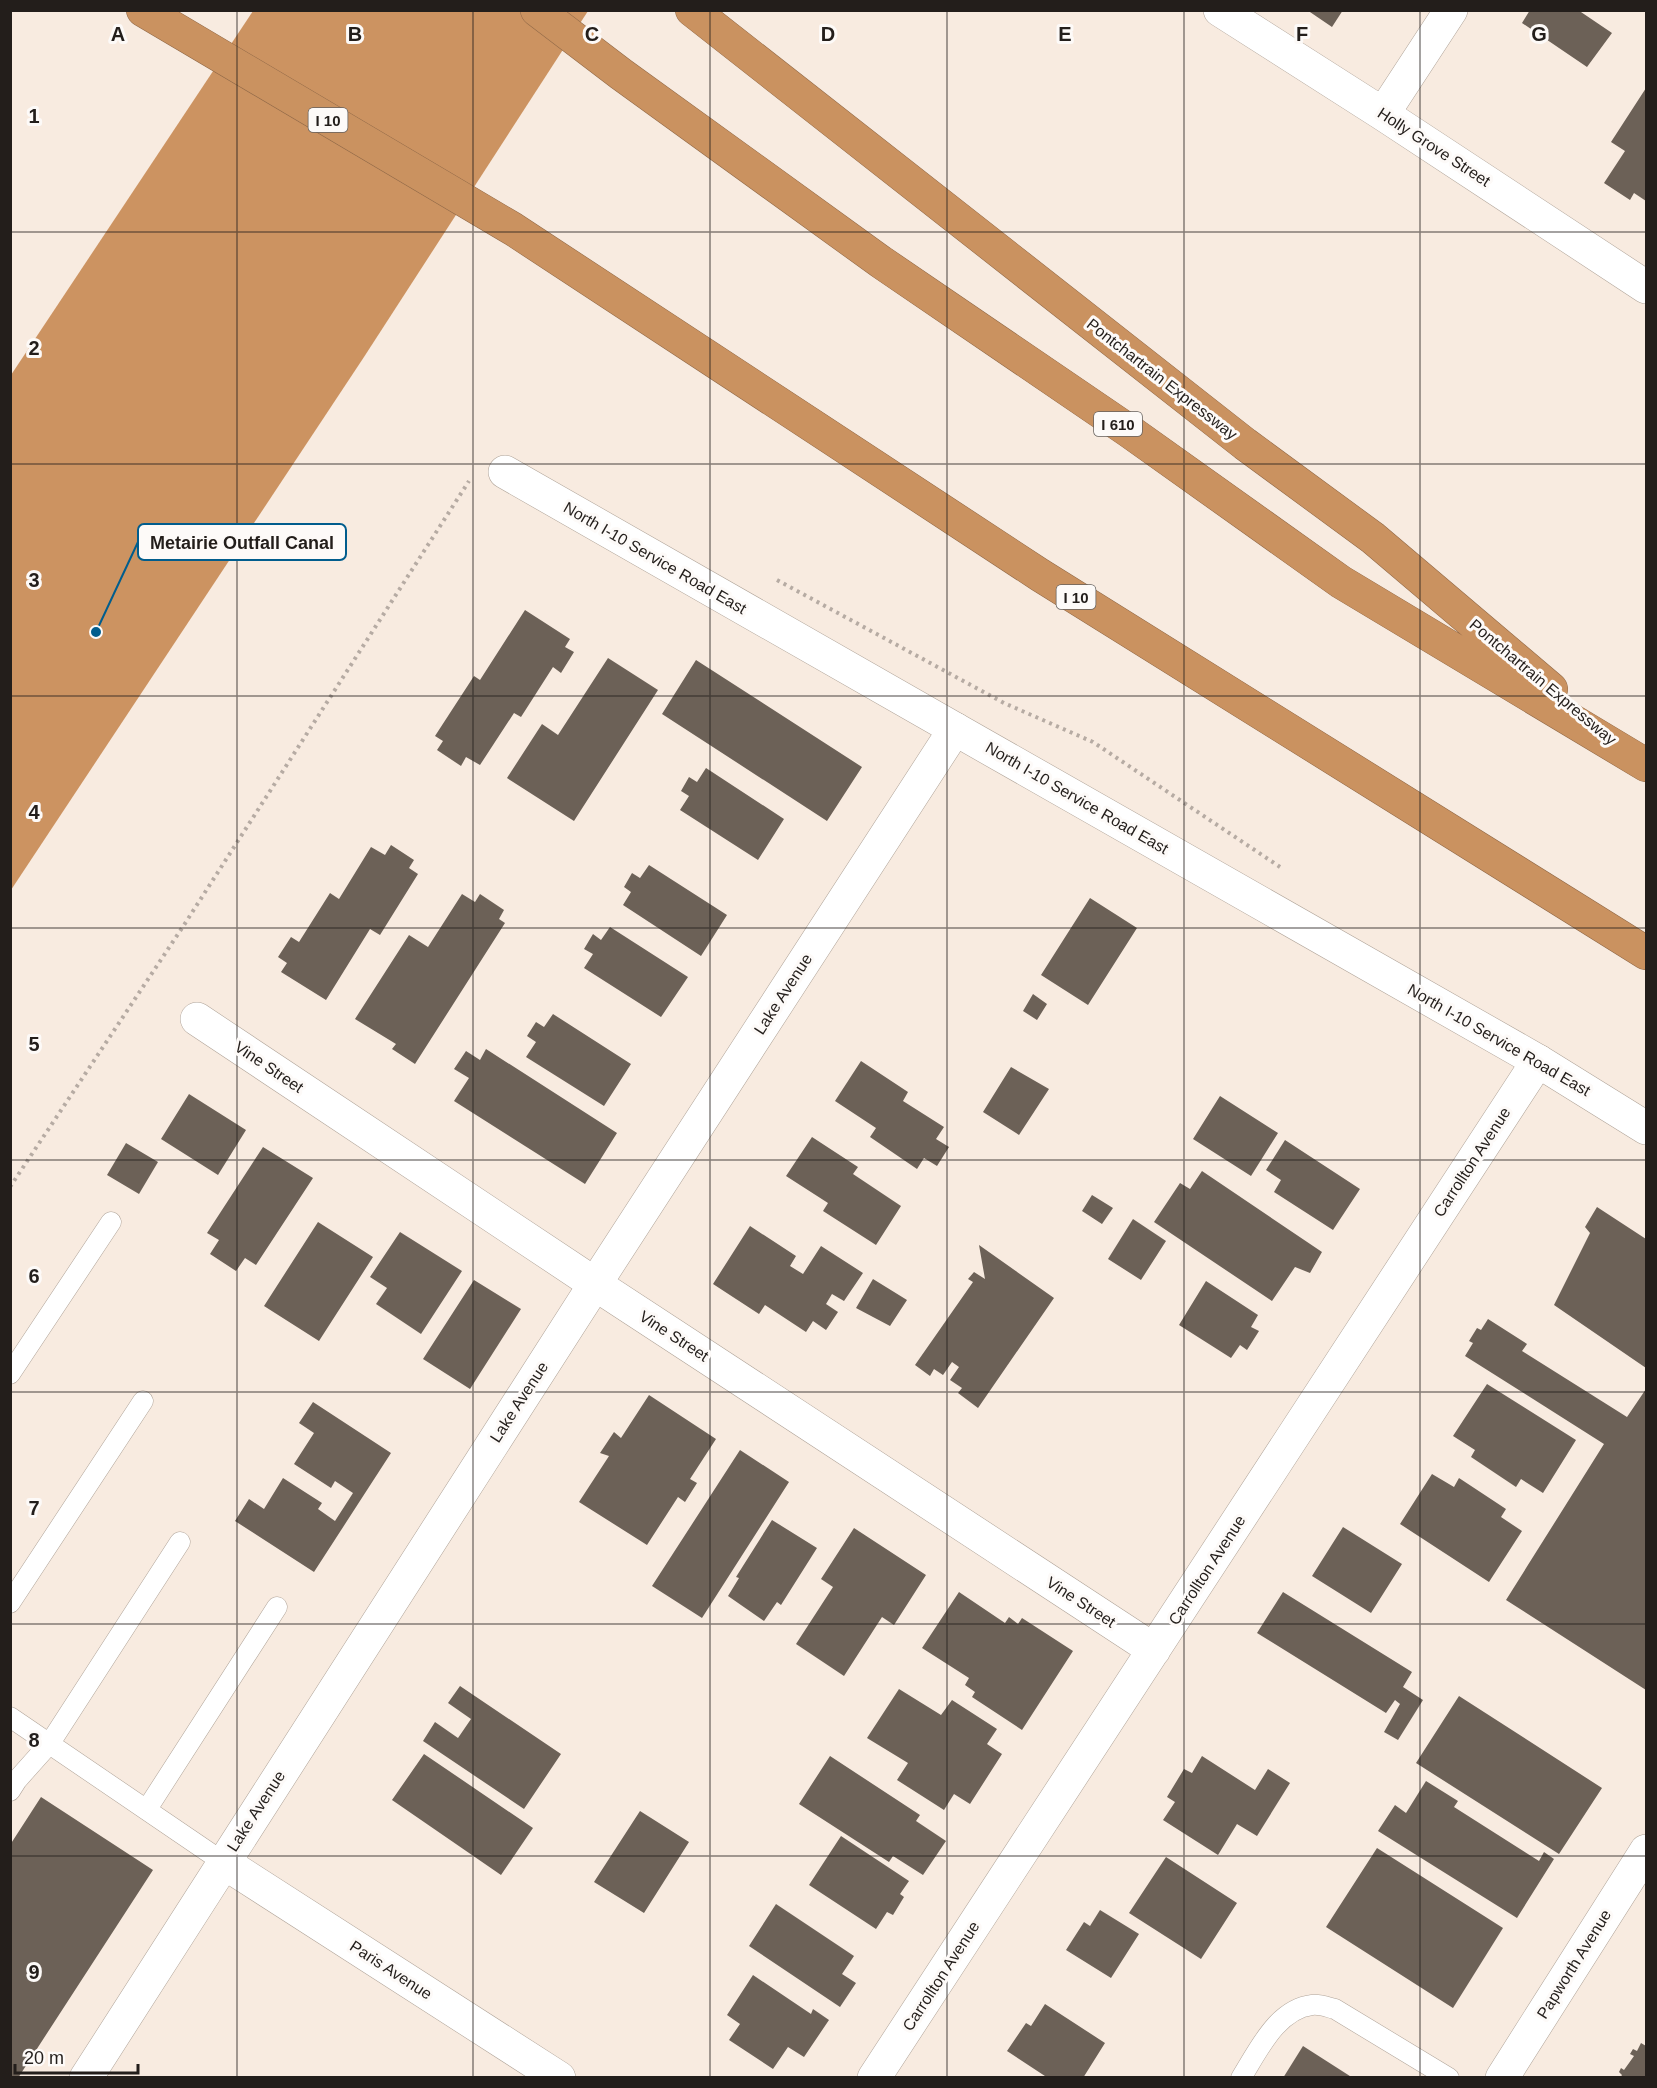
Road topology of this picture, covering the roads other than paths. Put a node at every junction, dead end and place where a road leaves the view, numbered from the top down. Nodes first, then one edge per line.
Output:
1 (143, 10) edge
2 (537, 10) edge
3 (692, 10) edge
4 (1220, 10) edge
5 (1451, 10) edge
6 (1383, 114) junction
7 (1647, 286) edge
8 (490, 473) road end
9 (955, 729) junction
10 (1637, 760) edge
11 (1647, 953) edge
12 (196, 1019) dead end
13 (1538, 1061) junction
14 (1647, 1128) edge
15 (111, 1222) dead end
16 (595, 1284) junction
17 (10, 1374) edge
18 (143, 1401) dead end
19 (180, 1542) dead end
20 (10, 1603) edge
21 (277, 1607) dead end
22 (1154, 1650) junction
23 (10, 1717) edge
24 (50, 1743) junction
25 (10, 1791) edge
26 (147, 1809) junction
27 (1647, 1851) edge
28 (223, 1862) junction
29 (86, 2078) edge
30 (559, 2078) edge
31 (874, 2078) edge
32 (1242, 2078) edge
33 (1449, 2078) edge
34 (1502, 2078) edge

1 - 11 highway, I 10
2 - 10 highway, I 610
3 - 10 highway, Pontchartrain Expressway
4 - 6 street, Holly Grove Street
5 - 6 street
6 - 7 street, Holly Grove Street
8 - 9 street, North I-10 Service Road East
9 - 13 street, North I-10 Service Road East
9 - 16 street, Lake Avenue
12 - 16 street, Vine Street
13 - 14 street, North I-10 Service Road East
13 - 22 street, Carrollton Avenue
15 - 17 lane
16 - 22 street, Vine Street
16 - 28 street, Lake Avenue
18 - 20 lane
19 - 24 lane
21 - 26 lane
22 - 31 street, Carrollton Avenue
23 - 24 lane
24 - 25 lane
24 - 26 lane
26 - 28 lane
27 - 34 street, Papworth Avenue
28 - 29 street, Lake Avenue
28 - 30 street, Paris Avenue
32 - 33 lane

